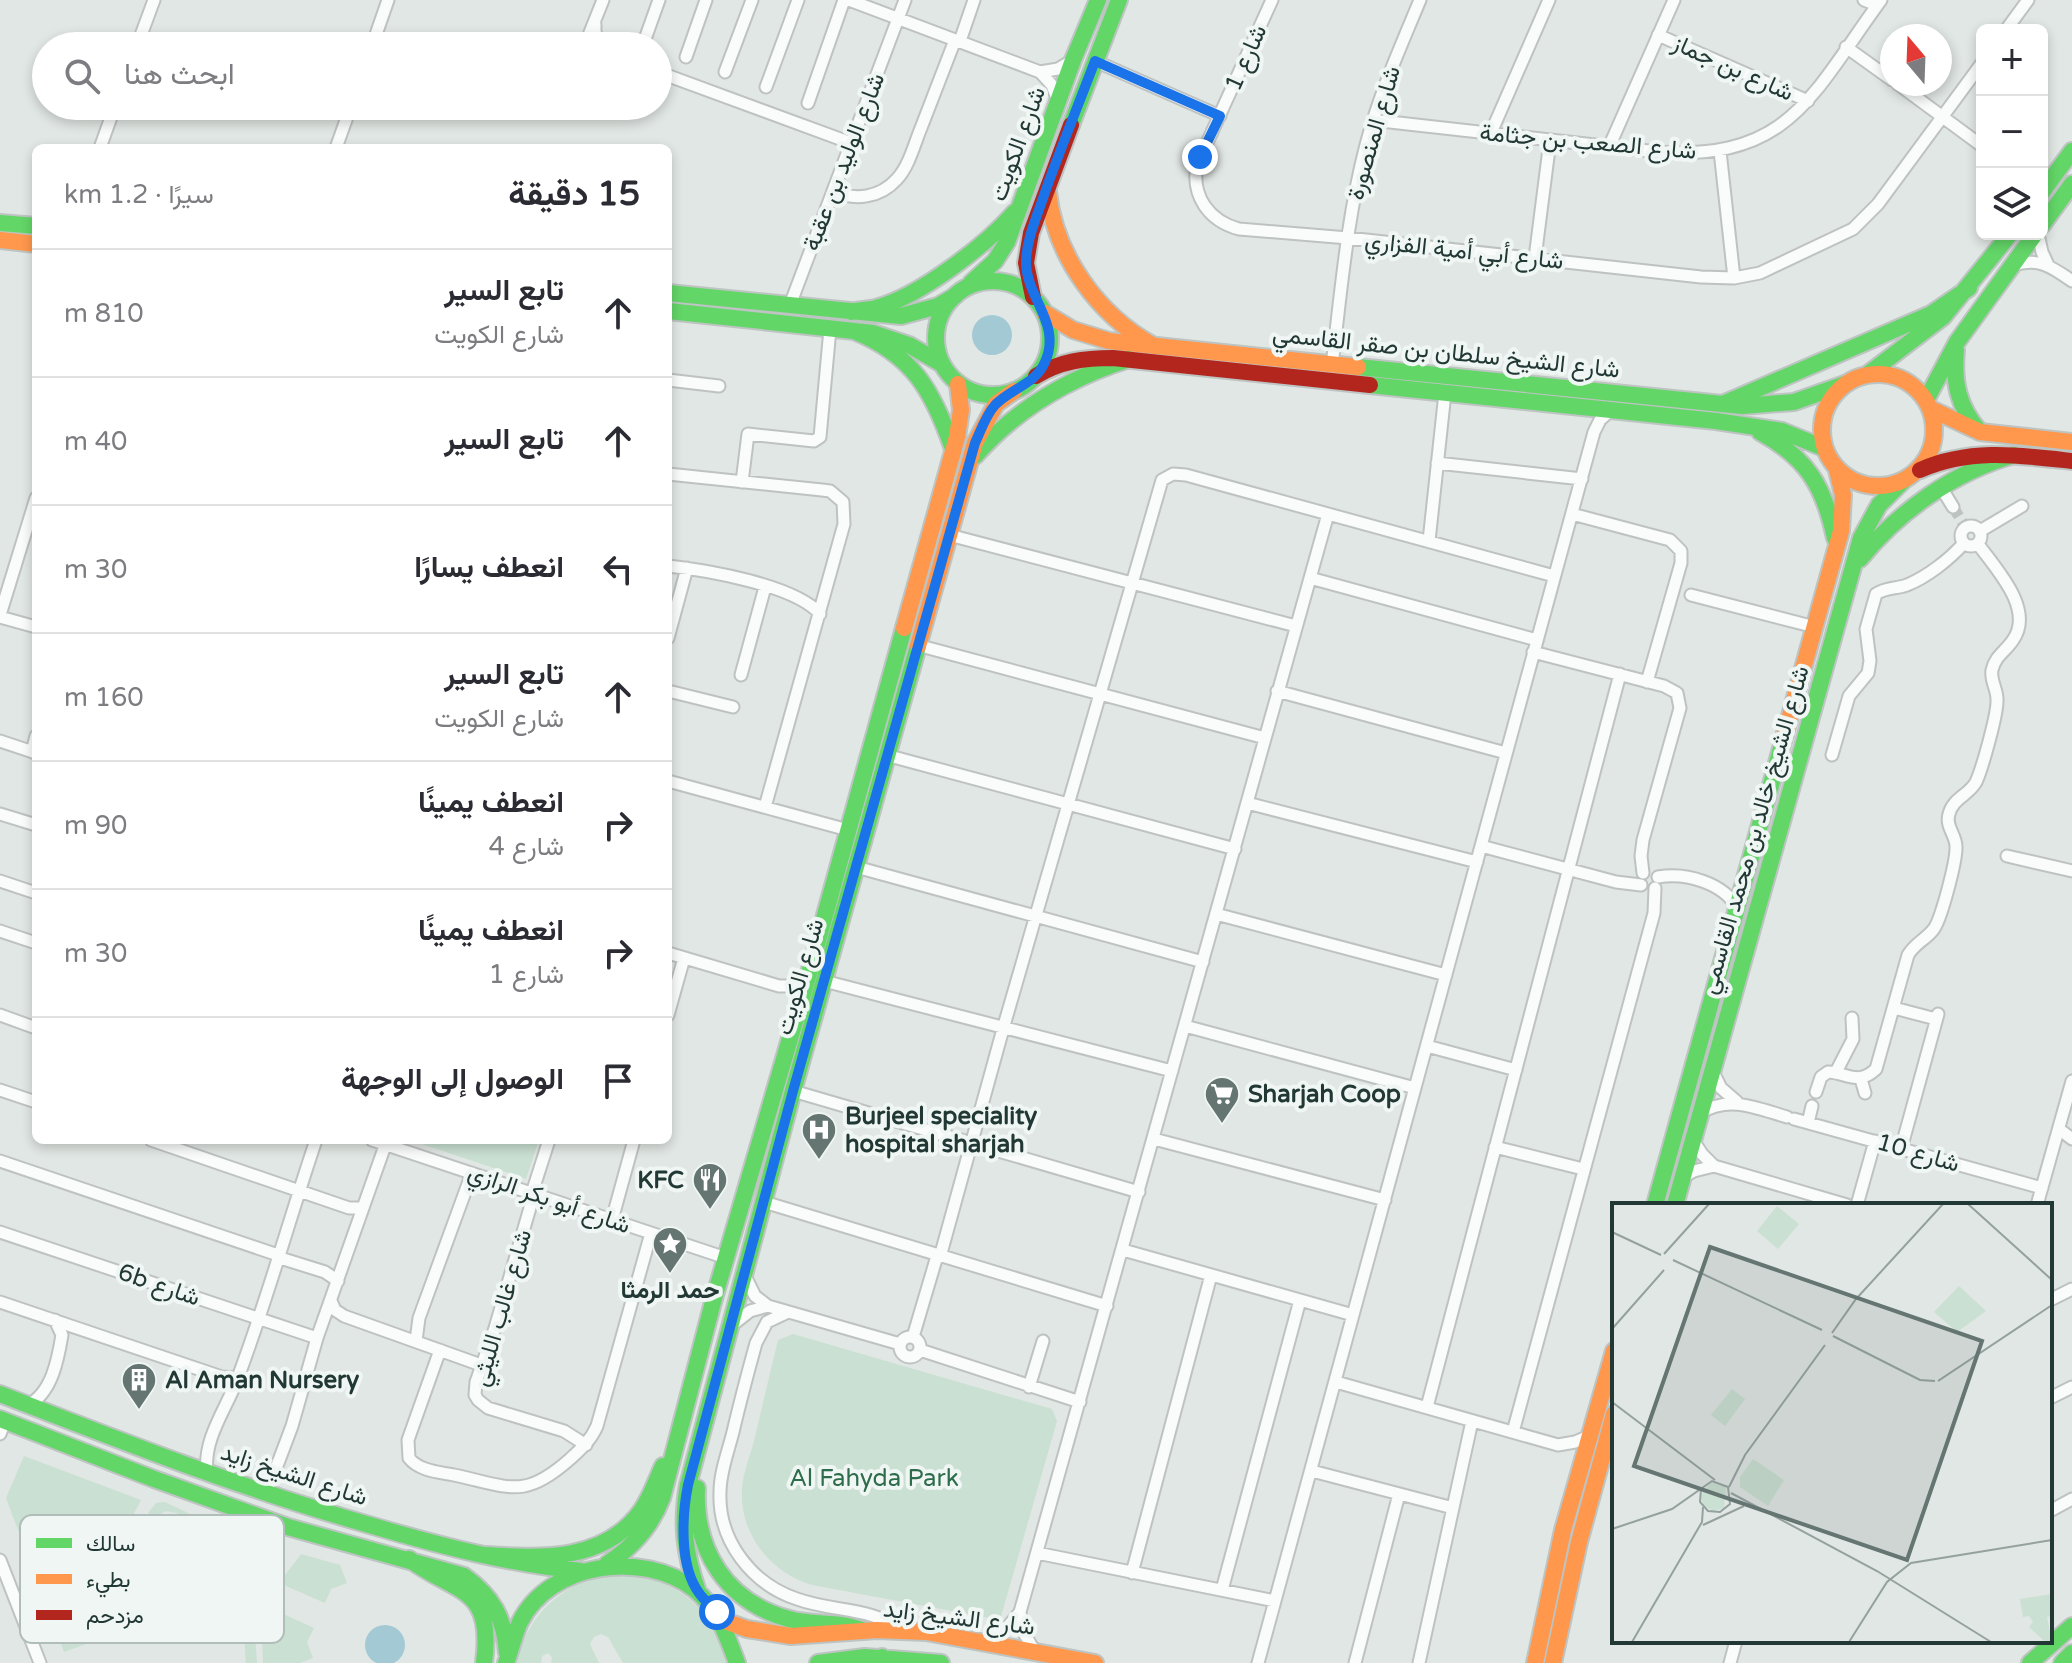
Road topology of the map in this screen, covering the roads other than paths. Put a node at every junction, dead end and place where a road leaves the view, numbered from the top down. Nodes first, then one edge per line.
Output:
1 (154, 0) edge
2 (388, 0) edge
3 (603, 0) edge
4 (659, 0) edge
5 (706, 0) edge
6 (752, 0) edge
7 (798, 0) edge
8 (847, 0) edge
9 (905, 0) edge
10 (974, 0) edge
11 (1098, 0) edge
12 (1272, 0) edge
13 (1420, 0) edge
14 (1549, 0) edge
15 (1674, 0) edge
16 (1864, 0) edge
17 (2028, 0) edge
18 (1879, 3) edge
19 (1113, 4) edge
20 (597, 16) junction
21 (898, 18) junction
22 (2010, 24) edge
23 (142, 32) edge
24 (377, 32) edge
25 (590, 32) edge
26 (595, 32) edge
27 (648, 32) edge
28 (1658, 35) junction
29 (958, 41) junction
30 (1846, 47) junction
31 (686, 57) dead end
32 (1073, 60) junction
33 (1095, 61) junction
34 (1880, 71) edge
35 (1976, 71) edge
36 (725, 72) dead end
37 (1040, 72) junction
38 (672, 77) edge
39 (766, 87) dead end
40 (1914, 96) edge
41 (1808, 101) junction
42 (1058, 102) junction
43 (808, 103) dead end
44 (1220, 116) junction
45 (1943, 117) junction
46 (110, 120) edge
47 (346, 120) edge
48 (1372, 120) junction
49 (1490, 135) junction
50 (1550, 141) junction
51 (1976, 142) edge
52 (851, 143) junction
53 (101, 144) edge
54 (337, 144) edge
55 (1609, 147) junction
56 (1720, 151) junction
57 (2072, 151) edge
58 (1048, 183) junction
59 (2048, 184) edge
60 (2072, 184) edge
61 (833, 191) junction
62 (1022, 200) junction
63 (1204, 205) joint
64 (2048, 217) edge
65 (0, 223) edge
66 (32, 226) edge
67 (1348, 238) junction
68 (0, 240) edge
69 (2005, 240) edge
70 (2032, 240) edge
71 (2039, 240) edge
72 (32, 244) edge
73 (1535, 258) junction
74 (2048, 265) junction
75 (2012, 266) junction
76 (1734, 278) junction
77 (2072, 281) edge
78 (1969, 288) junction
79 (672, 293) edge
80 (959, 293) junction
81 (1033, 297) junction
82 (790, 305) junction
83 (672, 311) edge
84 (851, 312) junction
85 (1045, 313) junction
86 (830, 329) junction
87 (854, 331) junction
88 (1957, 342) junction
89 (1154, 346) junction
90 (1129, 359) junction
91 (942, 364) junction
92 (1332, 365) junction
93 (1868, 374) junction
94 (1036, 376) junction
95 (672, 380) edge
96 (958, 384) junction
97 (1845, 384) junction
98 (719, 386) dead end
99 (1014, 391) junction
100 (1445, 393) junction
101 (1722, 404) junction
102 (1928, 405) junction
103 (1586, 408) junction
104 (1610, 411) junction
105 (1748, 426) junction
106 (1594, 432) junction
107 (1980, 432) junction
108 (2072, 442) edge
109 (1824, 448) junction
110 (953, 449) junction
111 (2014, 455) junction
112 (1948, 459) junction
113 (2072, 461) edge
114 (1437, 463) junction
115 (969, 464) junction
116 (1837, 470) junction
117 (672, 474) edge
118 (1910, 476) junction
119 (1958, 478) junction
120 (1582, 479) junction
121 (742, 482) junction
122 (1942, 489) junction
123 (1879, 505) junction
124 (2022, 506) dead end
125 (1953, 507) tunnel mouth
126 (32, 511) edge
127 (1328, 514) junction
128 (1572, 514) junction
129 (1891, 523) junction
130 (1980, 531) junction
131 (949, 535) junction
132 (1429, 541) junction
133 (1964, 543) junction
134 (1978, 544) junction
135 (1836, 549) junction
136 (1, 564) edge
137 (672, 566) edge
138 (687, 568) junction
139 (13, 572) junction
140 (1850, 574) junction
141 (1554, 576) junction
142 (1310, 578) junction
143 (1131, 583) junction
144 (765, 587) junction
145 (1691, 595) dead end
146 (820, 614) junction
147 (0, 616) edge
148 (672, 623) edge
149 (32, 626) edge
150 (1296, 626) junction
151 (1815, 627) junction
152 (917, 645) junction
153 (1535, 646) junction
154 (1620, 674) junction
155 (741, 675) dead end
156 (1647, 682) junction
157 (1277, 691) junction
158 (672, 692) edge
159 (1100, 694) junction
160 (733, 707) dead end
161 (1265, 738) junction
162 (0, 741) edge
163 (32, 751) edge
164 (1506, 753) junction
165 (886, 755) junction
166 (1832, 755) dead end
167 (1777, 766) junction
168 (672, 782) edge
169 (1247, 803) junction
170 (1067, 805) junction
171 (1788, 806) junction
172 (765, 807) junction
173 (0, 814) edge
174 (32, 824) edge
175 (848, 830) junction
176 (1481, 846) junction
177 (1235, 849) junction
178 (2007, 856) dead end
179 (1477, 862) junction
180 (856, 867) junction
181 (1570, 869) junction
182 (2072, 871) edge
183 (1747, 877) junction
184 (1642, 879) junction
185 (0, 881) edge
186 (1656, 882) junction
187 (1715, 887) junction
188 (832, 889) junction
189 (32, 892) edge
190 (1738, 909) junction
191 (1216, 914) junction
192 (1036, 916) junction
193 (838, 930) junction
194 (0, 931) edge
195 (32, 942) edge
196 (672, 954) edge
197 (684, 958) junction
198 (1203, 962) junction
199 (1446, 975) junction
200 (816, 979) junction
201 (779, 986) junction
202 (672, 1001) edge
203 (1894, 1008) junction
204 (798, 1011) junction
205 (0, 1015) edge
206 (1852, 1018) dead end
207 (1185, 1026) junction
208 (32, 1027) edge
209 (1003, 1029) junction
210 (1427, 1046) junction
211 (1516, 1070) junction
212 (1712, 1070) junction
213 (1172, 1071) junction
214 (1836, 1072) junction
215 (1861, 1079) junction
216 (2072, 1081) edge
217 (1415, 1088) junction
218 (0, 1090) edge
219 (793, 1091) junction
220 (1816, 1092) dead end
221 (1865, 1093) dead end
222 (32, 1101) edge
223 (1737, 1102) junction
224 (1812, 1106) dead end
225 (1699, 1113) junction
226 (1808, 1123) junction
227 (2059, 1129) junction
228 (1154, 1139) junction
229 (2072, 1139) edge
230 (1693, 1140) junction
231 (1875, 1141) junction
232 (972, 1143) junction
233 (163, 1144) edge
234 (315, 1144) edge
235 (385, 1144) edge
236 (392, 1144) edge
237 (548, 1144) edge
238 (633, 1144) edge
239 (1495, 1147) junction
240 (1901, 1149) junction
241 (0, 1161) edge
242 (1714, 1166) junction
243 (1583, 1169) junction
244 (472, 1173) junction
245 (1683, 1177) junction
246 (2042, 1188) junction
247 (299, 1190) junction
248 (1139, 1192) junction
249 (533, 1193) junction
250 (1385, 1200) junction
251 (764, 1202) junction
252 (1656, 1203) edge
253 (1676, 1203) edge
254 (1840, 1203) edge
255 (1858, 1203) edge
256 (2038, 1203) edge
257 (363, 1208) junction
258 (612, 1220) junction
259 (0, 1232) edge
260 (651, 1233) junction
261 (1123, 1250) junction
262 (278, 1256) junction
263 (939, 1257) junction
264 (726, 1258) junction
265 (744, 1273) junction
266 (1211, 1275) junction
267 (338, 1281) junction
268 (2072, 1289) edge
269 (2052, 1299) edge
270 (1300, 1300) junction
271 (331, 1301) junction
272 (0, 1302) edge
273 (713, 1302) junction
274 (768, 1306) junction
275 (1107, 1306) junction
276 (788, 1312) junction
277 (1353, 1315) junction
278 (258, 1319) junction
279 (54, 1320) junction
280 (729, 1328) junction
281 (913, 1337) junction
282 (317, 1338) junction
283 (416, 1341) junction
284 (1043, 1341) dead end
285 (900, 1344) junction
286 (723, 1349) junction
287 (440, 1350) junction
288 (920, 1350) junction
289 (1612, 1358) edge
290 (481, 1365) junction
291 (238, 1378) junction
292 (1336, 1382) junction
293 (1029, 1387) junction
294 (2072, 1387) edge
295 (0, 1394) edge
296 (2052, 1397) edge
297 (1080, 1402) junction
298 (28, 1405) junction
299 (1427, 1407) junction
300 (1472, 1421) junction
301 (1612, 1421) edge
302 (2, 1425) edge
303 (1513, 1432) junction
304 (34, 1433) junction
305 (108, 1435) junction
306 (1591, 1435) junction
307 (586, 1445) junction
308 (1558, 1445) junction
309 (675, 1448) junction
310 (697, 1452) junction
311 (1579, 1470) junction
312 (1312, 1471) junction
313 (207, 1472) junction
314 (264, 1492) junction
315 (1399, 1494) junction
316 (2072, 1499) edge
317 (1453, 1508) junction
318 (2052, 1510) edge
319 (254, 1515) edge
320 (284, 1526) edge
321 (1037, 1553) junction
322 (487, 1555) junction
323 (409, 1559) junction
324 (0, 1560) edge
325 (607, 1564) junction
326 (581, 1571) junction
327 (1132, 1573) junction
328 (1222, 1590) junction
329 (1549, 1591) junction
330 (698, 1592) junction
331 (1275, 1601) junction
332 (20, 1612) edge
333 (1020, 1612) junction
334 (722, 1620) junction
335 (2072, 1626) edge
336 (1561, 1627) junction
337 (862, 1630) junction
338 (903, 1630) junction
339 (32, 1643) edge
340 (985, 1643) junction
341 (1735, 1643) edge
342 (1035, 1652) junction
343 (2072, 1653) edge
344 (506, 1658) edge
345 (875, 1660) edge
346 (40, 1663) edge
347 (484, 1663) edge
348 (737, 1663) edge
349 (818, 1663) edge
350 (941, 1663) edge
351 (1095, 1663) edge
352 (1258, 1663) edge
353 (1355, 1663) edge
354 (1419, 1663) edge
355 (1535, 1663) edge
356 (1553, 1663) edge
357 (1730, 1663) edge
358 (2030, 1663) edge
359 (2062, 1663) edge

1 - 23 street
2 - 24 street
3 - 20 street
4 - 27 street
5 - 31 street
6 - 36 street
7 - 39 street
8 - 21 street
8 - 43 street
9 - 21 street, شارع الوليد بن عقبة
10 - 29 street
11 - 32 main road, شارع الكويت
12 - 44 street, شارع 1
13 - 48 street, شارع المنصورة
14 - 49 street
15 - 28 street
16 - 18 street
17 - 22 street
18 - 30 street, شارع الصعب بن جثامة
19 - 33 main road, شارع الكويت
20 - 25 street
20 - 26 street
21 - 29 street
21 - 52 street, شارع الوليد بن عقبة
28 - 41 street, شارع بن جماز
28 - 55 street
29 - 37 street
29 - 61 street
30 - 34 street
30 - 41 street, شارع الصعب بن جثامة
32 - 37 street
32 - 42 main road, شارع الكويت
33 - 44 street
33 - 58 main road, شارع الكويت
35 - 45 street, شارع أبي أمية الفزاري
37 - 42 street
38 - 52 street
40 - 45 street
41 - 56 street, شارع الصعب بن جثامة
42 - 62 main road, شارع الكويت
44 - 63 street, شارع 1
45 - 51 street
45 - 76 street, شارع أبي أمية الفزاري
46 - 53 street
47 - 54 street
48 - 49 street, شارع الصعب بن جثامة
48 - 67 street, شارع المنصورة
49 - 50 street, شارع الصعب بن جثامة
50 - 55 street, شارع الصعب بن جثامة
50 - 73 street
52 - 61 street, شارع الوليد بن عقبة
55 - 56 street, شارع الصعب بن جثامة
56 - 76 street
57 - 59 main road
58 - 81 main road, شارع الكويت
58 - 89 main road
60 - 64 main road
61 - 82 street, شارع الوليد بن عقبة
62 - 80 main road, شارع الكويت
62 - 84 main road
63 - 67 street, شارع أبي أمية الفزاري
65 - 66 main road
67 - 73 street, شارع أبي أمية الفزاري
67 - 92 street, شارع المنصورة
68 - 72 main road
69 - 78 main road
70 - 75 main road
71 - 74 street
73 - 76 street, شارع أبي أمية الفزاري
74 - 75 street
74 - 77 street
75 - 88 main road
78 - 93 main road
78 - 101 main road
79 - 82 main road
80 - 81 main road
80 - 84 main road
80 - 91 main road
81 - 85 main road
82 - 84 main road
83 - 86 main road
85 - 89 main road, شارع الشيخ سلطان بن صقر القاسمي
85 - 94 main road
86 - 87 main road
86 - 121 street
87 - 91 main road
87 - 110 main road
88 - 102 main road
88 - 107 main road
89 - 92 main road, شارع الشيخ سلطان بن صقر القاسمي
90 - 94 main road, شارع الشيخ سلطان بن صقر القاسمي
90 - 100 main road, شارع الشيخ سلطان بن صقر القاسمي
90 - 115 main road
91 - 96 main road
92 - 101 main road, شارع الشيخ سلطان بن صقر القاسمي
93 - 97 main road
93 - 102 main road
94 - 99 main road
95 - 98 street
96 - 99 main road
96 - 110 main road, شارع الكويت
97 - 101 main road, شارع الشيخ سلطان بن صقر القاسمي
97 - 109 main road
99 - 115 main road, شارع الكويت
100 - 103 main road, شارع الشيخ سلطان بن صقر القاسمي
100 - 114 street
102 - 107 main road
102 - 118 main road
103 - 104 main road, شارع الشيخ سلطان بن صقر القاسمي
103 - 106 street
104 - 105 main road, شارع الشيخ سلطان بن صقر القاسمي
104 - 106 street
105 - 109 main road, شارع الشيخ سلطان بن صقر القاسمي
105 - 135 main road
106 - 120 street
107 - 108 main road
109 - 116 main road
110 - 175 main road, شارع الكويت
111 - 112 main road
111 - 113 main road
111 - 119 main road
112 - 118 main road
112 - 119 main road
114 - 120 street
114 - 132 street
115 - 131 main road, شارع الكويت
116 - 118 main road
116 - 135 main road, شارع الشيخ خالد بن محمد القاسمي
117 - 121 street
118 - 123 main road, شارع الشيخ خالد بن محمد القاسمي
119 - 122 main road
120 - 128 street
121 - 146 street
122 - 125 street
122 - 129 main road
123 - 129 main road
123 - 140 main road, شارع الشيخ خالد بن محمد القاسمي
124 - 130 street
126 - 139 street
127 - 132 street
127 - 142 street
127 - 143 street
128 - 141 street
128 - 156 street
129 - 140 main road
130 - 133 street
130 - 134 street
131 - 143 street
131 - 152 main road, شارع الكويت
132 - 141 street
133 - 134 street
133 - 166 street
134 - 203 street
135 - 151 main road, شارع الشيخ خالد بن محمد القاسمي
136 - 139 street
137 - 138 street
138 - 144 street
138 - 148 street
139 - 147 street
140 - 171 main road, شارع الشيخ خالد بن محمد القاسمي
141 - 153 street
142 - 150 street
142 - 153 street
143 - 150 street
143 - 159 street
144 - 146 street
144 - 155 street
145 - 151 street
146 - 172 street
147 - 149 street
150 - 157 street
151 - 167 main road, شارع الشيخ خالد بن محمد القاسمي
152 - 159 street
152 - 165 main road, شارع الكويت
153 - 154 street
153 - 164 street
154 - 156 street
154 - 181 street
156 - 184 street
157 - 161 street
157 - 164 street
158 - 160 street
159 - 161 street
159 - 170 street
161 - 169 street
162 - 163 street
164 - 176 street
165 - 170 street
165 - 180 main road, شارع الكويت
167 - 171 main road
167 - 183 main road, شارع الشيخ خالد بن محمد القاسمي
168 - 172 street
169 - 177 street
169 - 179 street
170 - 177 street
170 - 192 street
171 - 212 main road, شارع الشيخ خالد بن محمد القاسمي
172 - 175 street
173 - 174 street
175 - 188 main road, شارع الكويت
176 - 179 street
176 - 181 street
177 - 191 street
178 - 182 street
179 - 199 street
180 - 192 street
180 - 193 main road, شارع الكويت
181 - 184 street
181 - 211 street
183 - 187 street
183 - 190 main road, شارع الشيخ خالد بن محمد القاسمي
184 - 186 street
185 - 189 street
186 - 187 street
186 - 243 street
187 - 190 street
188 - 193 main road
188 - 200 main road, شارع الكويت
190 - 252 main road, شارع الشيخ خالد بن محمد القاسمي
191 - 198 street
191 - 199 street
192 - 198 street
192 - 209 street
193 - 200 main road, شارع الكويت
194 - 195 street
196 - 197 street
197 - 201 street
197 - 202 street
198 - 207 street
199 - 210 street
200 - 201 street
200 - 204 main road, شارع الكويت
200 - 209 street
200 - 219 main road, شارع الكويت
201 - 204 street
203 - 215 street
203 - 240 street
204 - 264 main road, شارع الكويت
205 - 208 street
206 - 214 street
207 - 213 street
207 - 217 street
209 - 213 street
209 - 232 street
210 - 211 street
210 - 217 street
211 - 239 street
212 - 223 street
212 - 225 main road, شارع الشيخ خالد بن محمد القاسمي
213 - 228 street
214 - 215 street
214 - 220 street
215 - 221 street
216 - 227 street
217 - 250 street
218 - 222 street
219 - 232 street
219 - 251 main road, شارع الكويت
223 - 225 street
223 - 226 street, شارع 10
224 - 226 street
225 - 230 main road, شارع الشيخ خالد بن محمد القاسمي
226 - 231 street, شارع 10
227 - 229 street
227 - 246 street
228 - 248 street
228 - 250 street
230 - 242 street
230 - 245 main road, شارع الشيخ خالد بن محمد القاسمي
231 - 240 street, شارع 10
231 - 255 street
232 - 248 street
232 - 263 street
233 - 247 street
234 - 247 street
235 - 257 street
236 - 244 street, شارع أبو بكر الرازي
237 - 249 street, شارع غالب الليثي
238 - 258 street
239 - 243 street
239 - 299 street
240 - 246 street, شارع 10
241 - 262 street
242 - 245 street
242 - 254 street
243 - 303 street
244 - 249 street, شارع أبو بكر الرازي
244 - 283 street
245 - 253 main road, شارع الشيخ خالد بن محمد القاسمي
246 - 256 street
247 - 257 street
247 - 262 street
248 - 261 street
249 - 258 street, شارع أبو بكر الرازي
249 - 290 street, شارع غالب الليثي
250 - 277 street
251 - 263 street
251 - 265 main road, شارع الكويت
257 - 267 street
258 - 260 street, شارع أبو بكر الرازي
259 - 278 street, 6b شارع
260 - 264 street, شارع أبو بكر الرازي
260 - 307 street
261 - 266 street
261 - 275 street
262 - 267 street
262 - 278 street
263 - 275 street
263 - 281 street
264 - 273 main road, شارع الكويت
265 - 274 street
265 - 280 main road, شارع الكويت
266 - 270 street
266 - 327 street
267 - 271 street
268 - 269 street
270 - 277 street
270 - 328 street
271 - 282 street
271 - 283 street
272 - 279 street
273 - 286 main road
273 - 309 main road, شارع الكويت
274 - 276 street
274 - 280 street
275 - 297 street
276 - 285 street
276 - 338 street
277 - 292 street
278 - 282 street, 6b شارع
278 - 291 street
279 - 291 street
279 - 298 street
280 - 286 main road, شارع الكويت
281 - 285 street
281 - 288 street
282 - 314 street
283 - 287 street
284 - 293 street
285 - 288 street
286 - 310 main road, شارع الكويت
287 - 290 street
287 - 307 street
288 - 293 street
289 - 306 main road
290 - 307 street, شارع غالب الليثي
291 - 313 street
292 - 299 street
292 - 312 street
293 - 297 street
294 - 296 street
295 - 298 main road, شارع الشيخ زايد
297 - 321 street
298 - 305 main road, شارع الشيخ زايد
299 - 300 street
300 - 303 street
300 - 317 street
301 - 336 main road
302 - 304 main road, شارع الشيخ زايد
303 - 308 street
304 - 305 main road
304 - 319 main road, شارع الشيخ زايد
305 - 313 main road, شارع الشيخ زايد
306 - 308 street
306 - 311 main road
308 - 311 street
309 - 322 main road
309 - 325 main road, شارع الكويت
310 - 330 main road, شارع الكويت
310 - 337 main road
311 - 329 main road
312 - 315 street
312 - 331 street
313 - 314 main road, شارع الشيخ زايد
314 - 322 main road, شارع الشيخ زايد
315 - 317 street
315 - 353 street
316 - 318 street
317 - 354 street
320 - 323 main road, شارع الشيخ زايد
321 - 327 street
321 - 333 street
322 - 326 main road, شارع الشيخ زايد
323 - 344 main road, شارع الشيخ زايد
323 - 347 main road
324 - 332 street
325 - 326 main road
325 - 330 main road
326 - 344 main road
327 - 328 street
328 - 331 street
329 - 336 main road
329 - 355 main road
330 - 334 main road
331 - 352 street
333 - 340 street
333 - 342 street
334 - 337 main road, شارع الشيخ زايد
334 - 348 main road
335 - 358 main road
336 - 356 main road
337 - 338 main road, شارع الشيخ زايد
338 - 340 main road, شارع الشيخ زايد
339 - 346 street
340 - 342 main road, شارع الشيخ زايد
341 - 357 street
342 - 351 main road, شارع الشيخ زايد
343 - 359 main road
345 - 349 main road, شارع الشيخ زايد
345 - 350 main road, شارع الشيخ زايد

